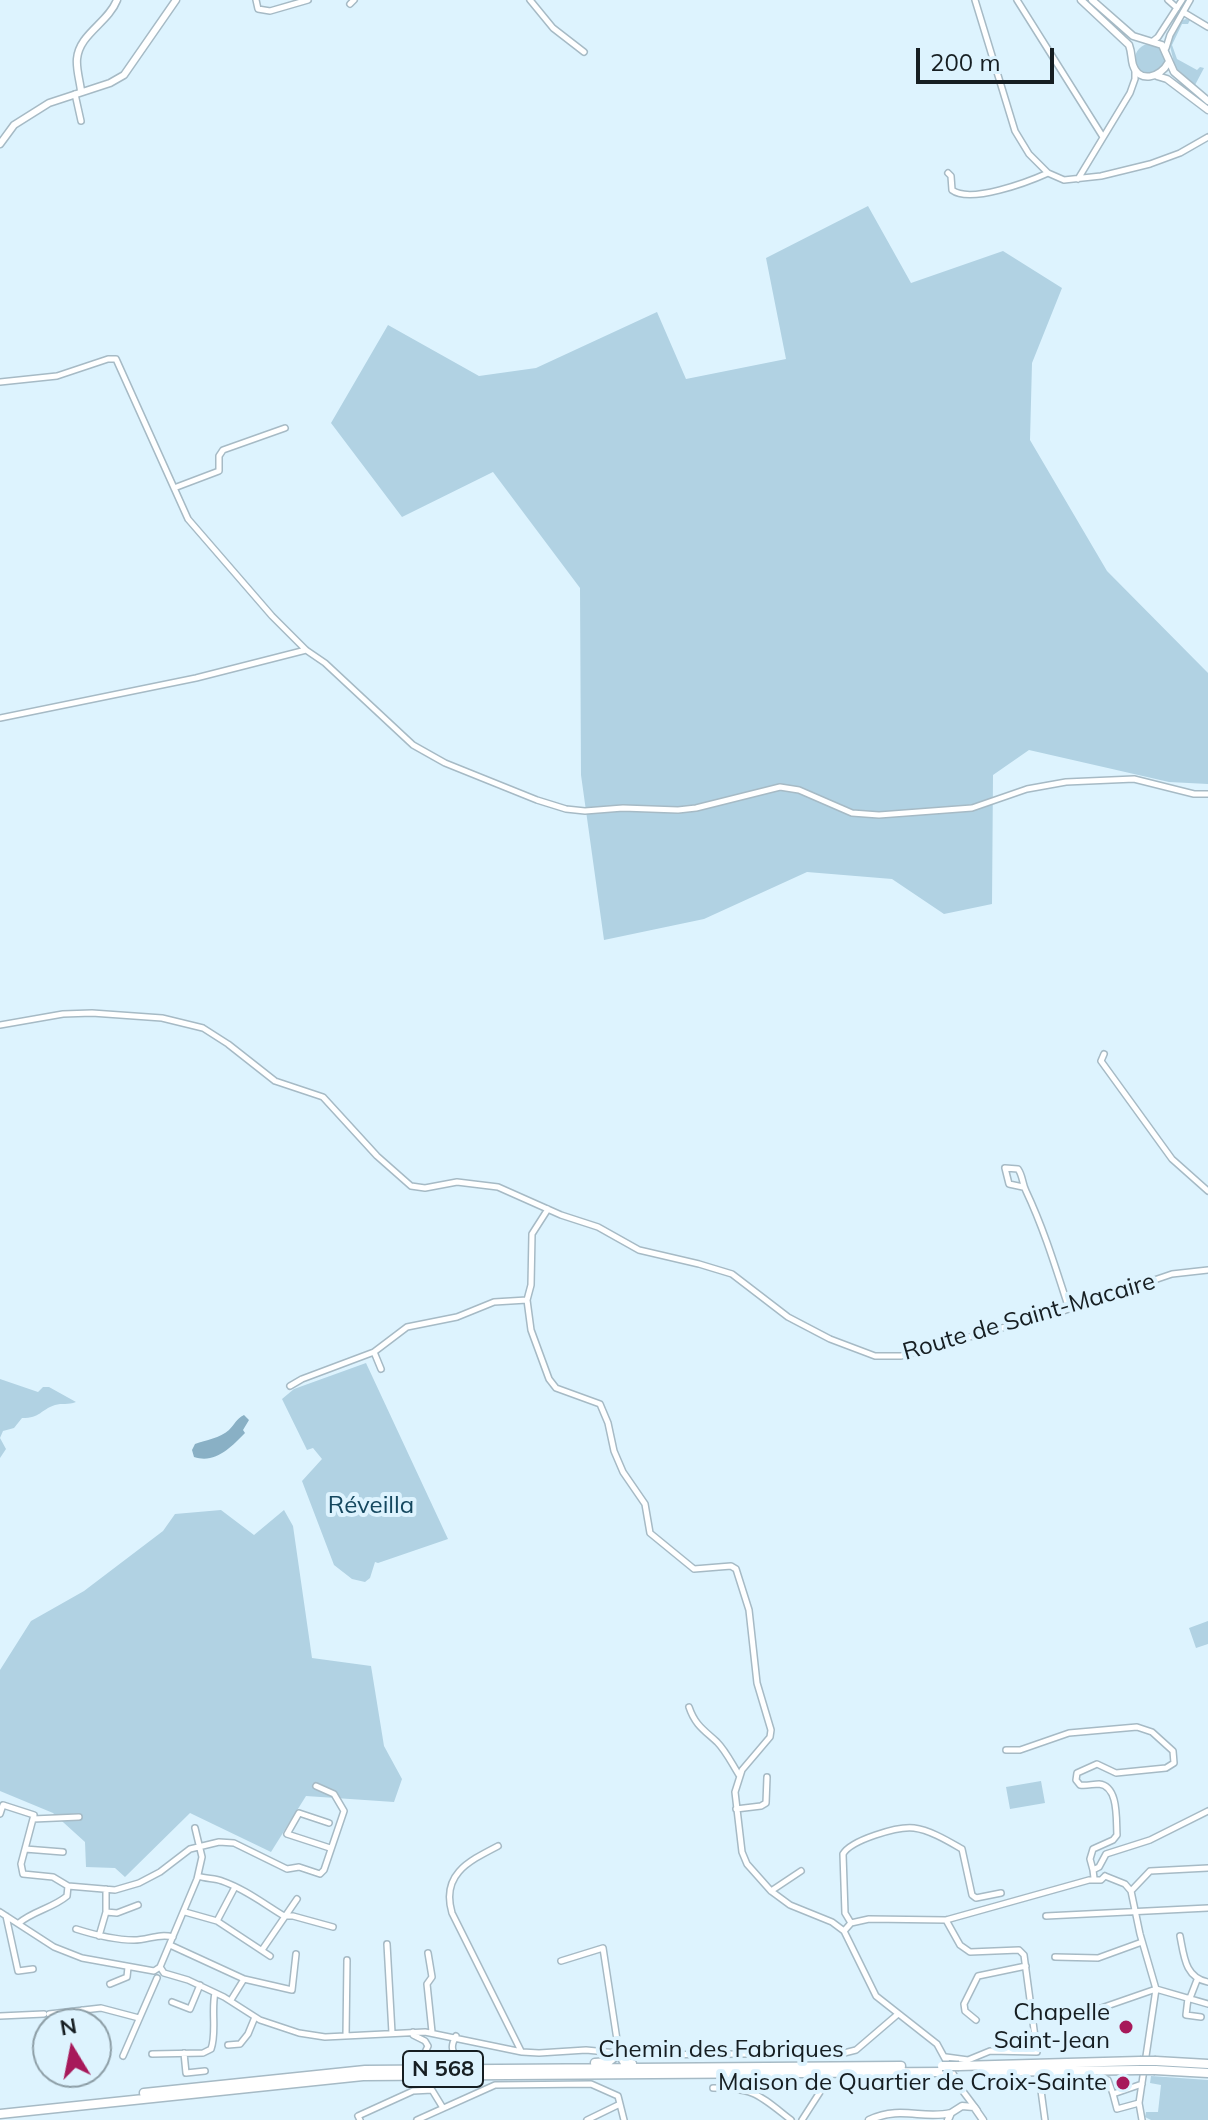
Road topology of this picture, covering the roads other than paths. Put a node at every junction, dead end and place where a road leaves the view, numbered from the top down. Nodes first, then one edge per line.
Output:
1 (117, 0) edge
2 (176, 0) edge
3 (256, 0) edge
4 (308, 0) edge
5 (530, 0) edge
6 (975, 0) edge
7 (1017, 0) edge
8 (1081, 0) edge
9 (1092, 0) edge
10 (1168, 0) edge
11 (1182, 0) edge
12 (1190, 0) edge
13 (1180, 10) junction
14 (1208, 27) edge
15 (1150, 41) junction
16 (1166, 48) junction
17 (584, 52) dead end
18 (1133, 54) junction
19 (1169, 60) junction
20 (1135, 69) junction
21 (1157, 76) junction
22 (1147, 77) junction
23 (1133, 87) junction
24 (78, 92) junction
25 (1208, 101) edge
26 (1208, 110) edge
27 (81, 121) dead end
28 (1103, 137) junction
29 (1208, 137) edge
30 (0, 144) edge
31 (948, 173) dead end
32 (1048, 173) junction
33 (1078, 180) junction
34 (0, 382) edge
35 (285, 428) dead end
36 (174, 488) junction
37 (306, 650) junction
38 (0, 718) edge
39 (1208, 794) edge
40 (0, 1025) edge
41 (1104, 1054) dead end
42 (1023, 1187) junction
43 (1208, 1191) edge
44 (548, 1209) junction
45 (1208, 1270) edge
46 (527, 1300) junction
47 (1069, 1309) junction
48 (374, 1352) junction
49 (381, 1369) dead end
50 (290, 1386) dead end
51 (689, 1707) dead end
52 (1006, 1750) dead end
53 (741, 1773) junction
54 (767, 1777) dead end
55 (316, 1786) dead end
56 (736, 1809) junction
57 (1208, 1811) edge
58 (0, 1814) edge
59 (33, 1817) junction
60 (79, 1817) dead end
61 (329, 1823) dead end
62 (195, 1828) dead end
63 (498, 1846) dead end
64 (201, 1847) junction
65 (330, 1848) junction
66 (25, 1849) junction
67 (63, 1852) dead end
68 (1096, 1868) junction
69 (1208, 1868) edge
70 (801, 1871) dead end
71 (198, 1876) junction
72 (1105, 1876) junction
73 (1094, 1878) junction
74 (68, 1886) junction
75 (235, 1887) junction
76 (106, 1889) junction
77 (771, 1891) junction
78 (1131, 1891) junction
79 (1001, 1893) dead end
80 (297, 1899) dead end
81 (138, 1905) dead end
82 (1208, 1908) edge
83 (106, 1912) junction
84 (185, 1912) junction
85 (1135, 1912) junction
86 (3, 1913) edge
87 (284, 1916) junction
88 (1046, 1916) dead end
89 (946, 1920) junction
90 (217, 1921) junction
91 (19, 1923) junction
92 (851, 1923) junction
93 (333, 1927) dead end
94 (76, 1929) dead end
95 (844, 1931) junction
96 (99, 1936) junction
97 (1180, 1936) dead end
98 (173, 1938) junction
99 (1142, 1942) junction
100 (387, 1944) dead end
101 (170, 1945) junction
102 (262, 1950) junction
103 (428, 1953) dead end
104 (296, 1954) dead end
105 (270, 1956) dead end
106 (1055, 1957) dead end
107 (347, 1960) dead end
108 (561, 1961) dead end
109 (1026, 1966) junction
110 (128, 1967) junction
111 (33, 1969) dead end
112 (162, 1970) junction
113 (155, 1975) junction
114 (244, 1979) junction
115 (1197, 1980) junction
116 (1208, 1982) edge
117 (110, 1984) dead end
118 (200, 1985) junction
119 (1156, 1989) junction
120 (215, 1993) junction
121 (1189, 1998) junction
122 (231, 2000) junction
123 (172, 2002) dead end
124 (1208, 2004) edge
125 (112, 2011) edge
126 (898, 2014) junction
127 (32, 2015) edge
128 (1081, 2015) dead end
129 (0, 2016) edge
130 (256, 2017) junction
131 (1201, 2017) dead end
132 (139, 2018) junction
133 (976, 2020) dead end
134 (413, 2032) junction
135 (432, 2032) junction
136 (392, 2033) junction
137 (346, 2036) junction
138 (456, 2036) junction
139 (228, 2045) dead end
140 (522, 2052) junction
141 (184, 2053) junction
142 (619, 2053) junction
143 (152, 2054) dead end
144 (123, 2056) dead end
145 (457, 2059) joint
146 (421, 2061) joint
147 (1208, 2064) edge
148 (943, 2065) junction
149 (1155, 2066) junction
150 (698, 2067) junction
151 (522, 2068) junction
152 (511, 2069) junction
153 (888, 2069) junction
154 (365, 2070) junction
155 (205, 2071) dead end
156 (1208, 2073) edge
157 (1108, 2080) dead end
158 (812, 2081) dead end
159 (1040, 2083) dead end
160 (1143, 2084) junction
161 (713, 2088) dead end
162 (962, 2090) junction
163 (1113, 2094) junction
164 (1139, 2103) junction
165 (620, 2104) junction
166 (443, 2108) junction
167 (0, 2111) edge
168 (978, 2111) junction
169 (952, 2114) edge
170 (938, 2118) edge
171 (360, 2120) edge
172 (417, 2120) edge
173 (587, 2120) edge
174 (624, 2120) edge
175 (791, 2120) edge
176 (802, 2120) edge
177 (869, 2120) edge
178 (983, 2120) edge
179 (1045, 2120) edge
180 (1142, 2120) edge

1 - 24 main road
2 - 24 main road
3 - 4 street
5 - 17 street
6 - 32 street
7 - 28 street
8 - 18 main road
9 - 15 main road
10 - 13 street
11 - 13 street
12 - 13 street
13 - 14 street
13 - 15 street
13 - 16 street
15 - 16 main road
15 - 18 main road
16 - 19 main road
18 - 20 main road
19 - 21 main road
19 - 25 main road
20 - 22 main road
20 - 23 street
21 - 22 main road
21 - 26 main road
22 - 23 street
23 - 28 street
24 - 27 street
24 - 30 main road
28 - 33 street
29 - 33 street
31 - 32 street
32 - 33 street
34 - 36 street
35 - 36 street
36 - 37 street
37 - 38 street
37 - 39 street
40 - 44 street, Route de Saint-Macaire
41 - 43 street
42 - 42 street
42 - 47 street
44 - 46 street
44 - 47 street, Route de Saint-Macaire
45 - 47 street, Route de Saint-Macaire
46 - 48 street
46 - 53 street
48 - 49 street
48 - 50 street
51 - 53 street
52 - 68 street
53 - 56 street
54 - 56 street
55 - 65 street
56 - 77 street
57 - 68 street
58 - 59 street
59 - 60 street
59 - 66 street
61 - 65 street
62 - 64 street
63 - 140 street
64 - 65 street
64 - 71 street
64 - 76 street
66 - 67 street
66 - 74 street
68 - 72 street
68 - 73 street
69 - 78 street
70 - 77 street
71 - 75 street
71 - 84 street
72 - 73 street
72 - 78 street
73 - 89 street
74 - 76 street
74 - 91 street
75 - 87 street
75 - 90 street
76 - 83 street
77 - 95 street
78 - 85 street
79 - 92 street
80 - 87 street
81 - 83 street
82 - 85 street
83 - 96 street
84 - 90 street
84 - 98 street
85 - 88 street
85 - 99 street
86 - 91 street
86 - 111 street
87 - 93 street
87 - 102 street
89 - 92 street
89 - 109 street
90 - 102 street
91 - 110 street
92 - 95 street
94 - 96 street
95 - 126 street
96 - 98 street
97 - 115 street
98 - 101 street
99 - 106 street
99 - 119 street
100 - 136 street
101 - 112 street
101 - 114 street
102 - 105 street
103 - 135 street
104 - 114 street
107 - 137 street
108 - 142 street
109 - 133 street
109 - 148 street
110 - 113 street
110 - 117 street
112 - 113 street
112 - 113 street
112 - 118 street, Chemin des Fabriques
113 - 132 street
114 - 122 street
115 - 116 street
115 - 121 street
118 - 120 street, Chemin des Fabriques
118 - 123 street
119 - 121 street
119 - 128 street
119 - 160 street
120 - 122 street, Chemin des Fabriques
120 - 141 street
121 - 124 street
121 - 131 street
122 - 130 street, Chemin des Fabriques
125 - 132 street
126 - 142 street, Chemin des Fabriques
126 - 148 street
127 - 129 street
130 - 137 street, Chemin des Fabriques
130 - 139 street
132 - 144 street
134 - 135 street, Chemin des Fabriques
134 - 136 street, Chemin des Fabriques
134 - 146 street
135 - 138 street, Chemin des Fabriques
136 - 137 street, Chemin des Fabriques
138 - 140 street, Chemin des Fabriques
138 - 145 street
140 - 142 street, Chemin des Fabriques
141 - 143 street
141 - 155 street
142 - 150 highway
142 - 151 highway
145 - 152 highway
146 - 154 highway
147 - 149 highway
148 - 149 highway, bridge
148 - 153 highway
148 - 162 street
149 - 156 highway
150 - 151 highway, N 568
150 - 153 highway, N 568
151 - 152 highway, N 568
152 - 154 highway, N 568
153 - 167 highway, N 568
154 - 167 highway, N 568
157 - 163 street
158 - 176 street
159 - 179 street
160 - 163 street
160 - 164 street
161 - 175 street
162 - 168 street
162 - 169 street
163 - 164 street
164 - 180 street
165 - 166 street
165 - 173 street
165 - 174 street
166 - 171 street
166 - 172 street
168 - 169 main road
168 - 178 main road
169 - 170 main road
170 - 177 main road

